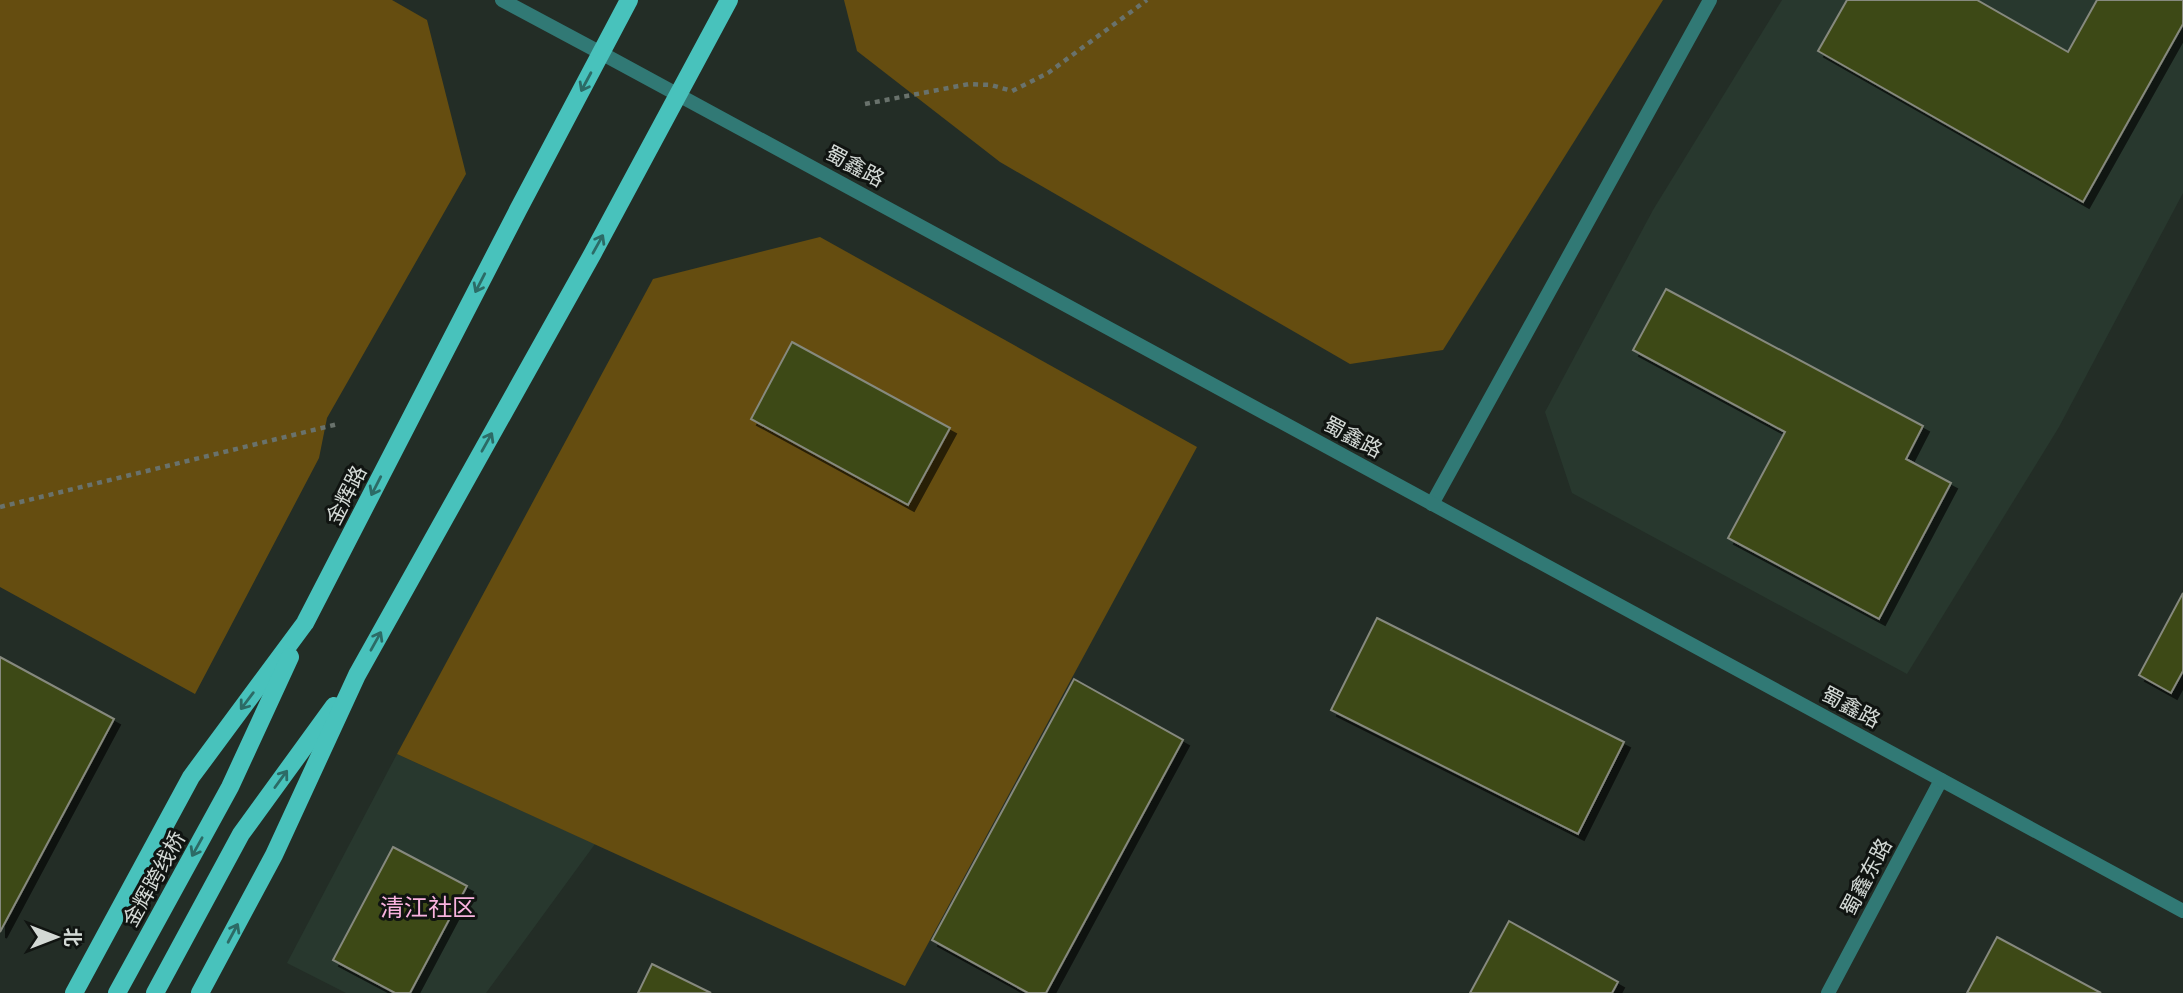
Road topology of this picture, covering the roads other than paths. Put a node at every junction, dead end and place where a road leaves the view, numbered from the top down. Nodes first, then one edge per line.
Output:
1 (502, 0) edge
2 (629, 0) edge
3 (729, 0) edge
4 (1710, 0) edge
5 (601, 53) junction
6 (679, 96) junction
7 (1432, 504) junction
8 (305, 624) junction
9 (357, 675) junction
10 (1941, 780) junction
11 (2183, 911) edge
12 (74, 993) edge
13 (117, 993) edge
14 (155, 993) edge
15 (200, 993) edge
16 (1828, 993) edge

1 - 5 street, 蜀鑫路
2 - 5 main road, 金辉路
3 - 6 main road
4 - 7 street
5 - 6 street, 蜀鑫路
5 -> 8 main road, 金辉路
6 - 7 street, 蜀鑫路
9 -> 6 main road
7 - 10 street, 蜀鑫路
8 -> 12 main road, 金辉路
8 -> 13 main road, 金辉跨线桥
14 -> 9 main road
15 -> 9 main road
10 - 11 street, 蜀鑫路
10 - 16 street, 蜀鑫东路

